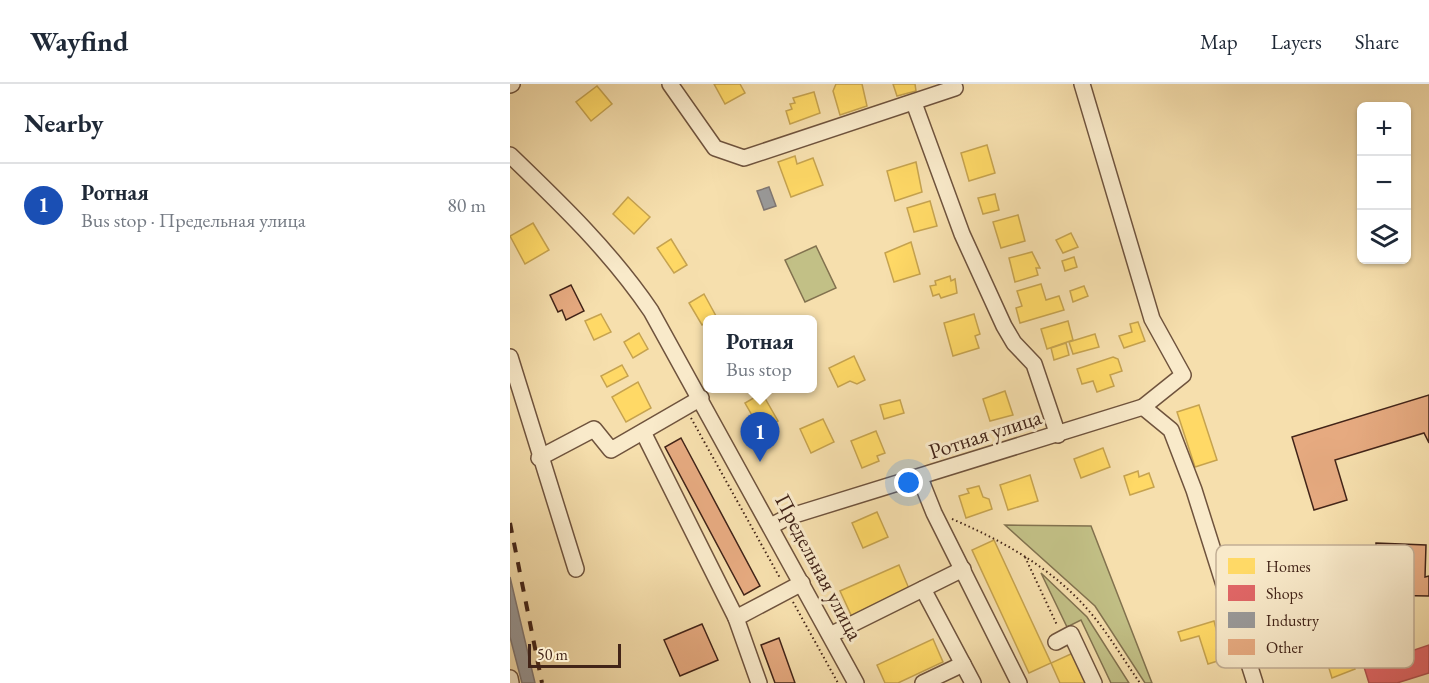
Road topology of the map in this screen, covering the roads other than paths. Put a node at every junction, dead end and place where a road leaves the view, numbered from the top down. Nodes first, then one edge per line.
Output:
1 (670, 84) edge
2 (1082, 84) edge
3 (954, 88) dead end
4 (914, 103) junction
5 (510, 155) edge
6 (510, 357) edge
7 (701, 398) junction
8 (1143, 407) junction
9 (643, 432) junction
10 (1058, 435) junction
11 (539, 459) junction
12 (920, 478) junction
13 (771, 526) junction
14 (1216, 560) edge
15 (576, 569) dead end
16 (963, 569) junction
17 (802, 583) junction
18 (922, 590) junction
19 (736, 618) junction
20 (830, 635) junction
21 (1060, 640) road end
22 (963, 664) junction
23 (1250, 668) edge
24 (510, 678) edge
25 (511, 683) edge
26 (759, 683) edge
27 (856, 683) edge
28 (923, 683) edge
29 (973, 683) edge
30 (1019, 683) edge
31 (1094, 683) edge
32 (1255, 683) edge

1 - 4 street
2 - 8 street
3 - 4 street
4 - 10 street
5 - 7 street, Предельная улица
6 - 11 street
7 - 9 street
7 - 13 street, Предельная улица
8 - 10 street, Ротная улица
8 - 14 street
9 - 11 street
9 - 19 street
10 - 12 street, Ротная улица
11 - 15 street
12 - 13 street, Ротная улица
12 - 16 street
13 - 17 street, Предельная улица
16 - 18 street
16 - 30 street
17 - 19 street
17 - 20 street, Предельная улица
18 - 20 street
18 - 22 street
19 - 26 street
20 - 27 street, Предельная улица
21 - 31 street
22 - 28 street
22 - 29 street
23 - 32 street
24 - 25 street

